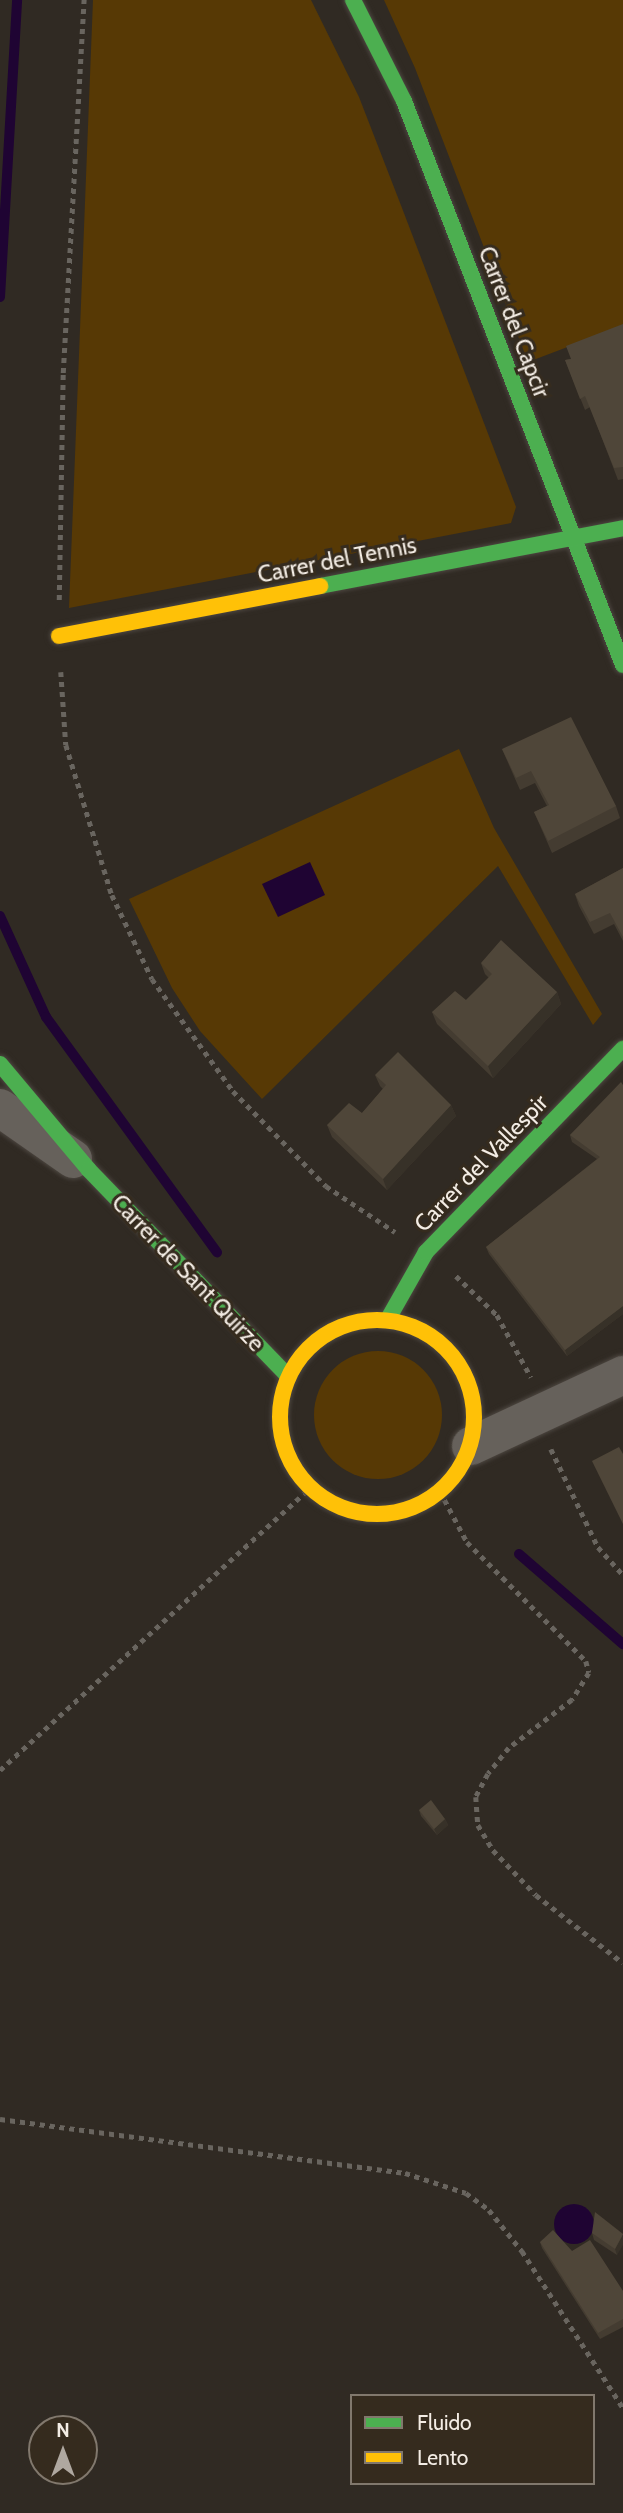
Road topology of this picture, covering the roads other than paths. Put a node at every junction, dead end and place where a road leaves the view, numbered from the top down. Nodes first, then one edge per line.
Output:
1 (353, 0) edge
2 (623, 528) edge
3 (573, 538) junction
4 (59, 636) road end
5 (623, 665) edge
6 (623, 1049) edge
7 (0, 1064) edge
8 (0, 1108) edge
9 (89, 1170) junction
10 (388, 1319) junction
11 (623, 1375) edge
12 (288, 1376) junction
13 (471, 1446) junction

1 - 3 street, Carrer del Capcir
2 - 3 street, Carrer del Tennis
3 - 4 street, Carrer del Tennis
3 - 5 street, Carrer del Capcir
6 - 10 street, Carrer del Vallespir
7 - 9 street, Carrer de Sant Quirze
8 - 9 street, Carrer de Sant Quirze
9 - 12 street, Carrer de Sant Quirze
10 - 12 street
10 - 13 street
11 - 13 street
12 - 13 street

